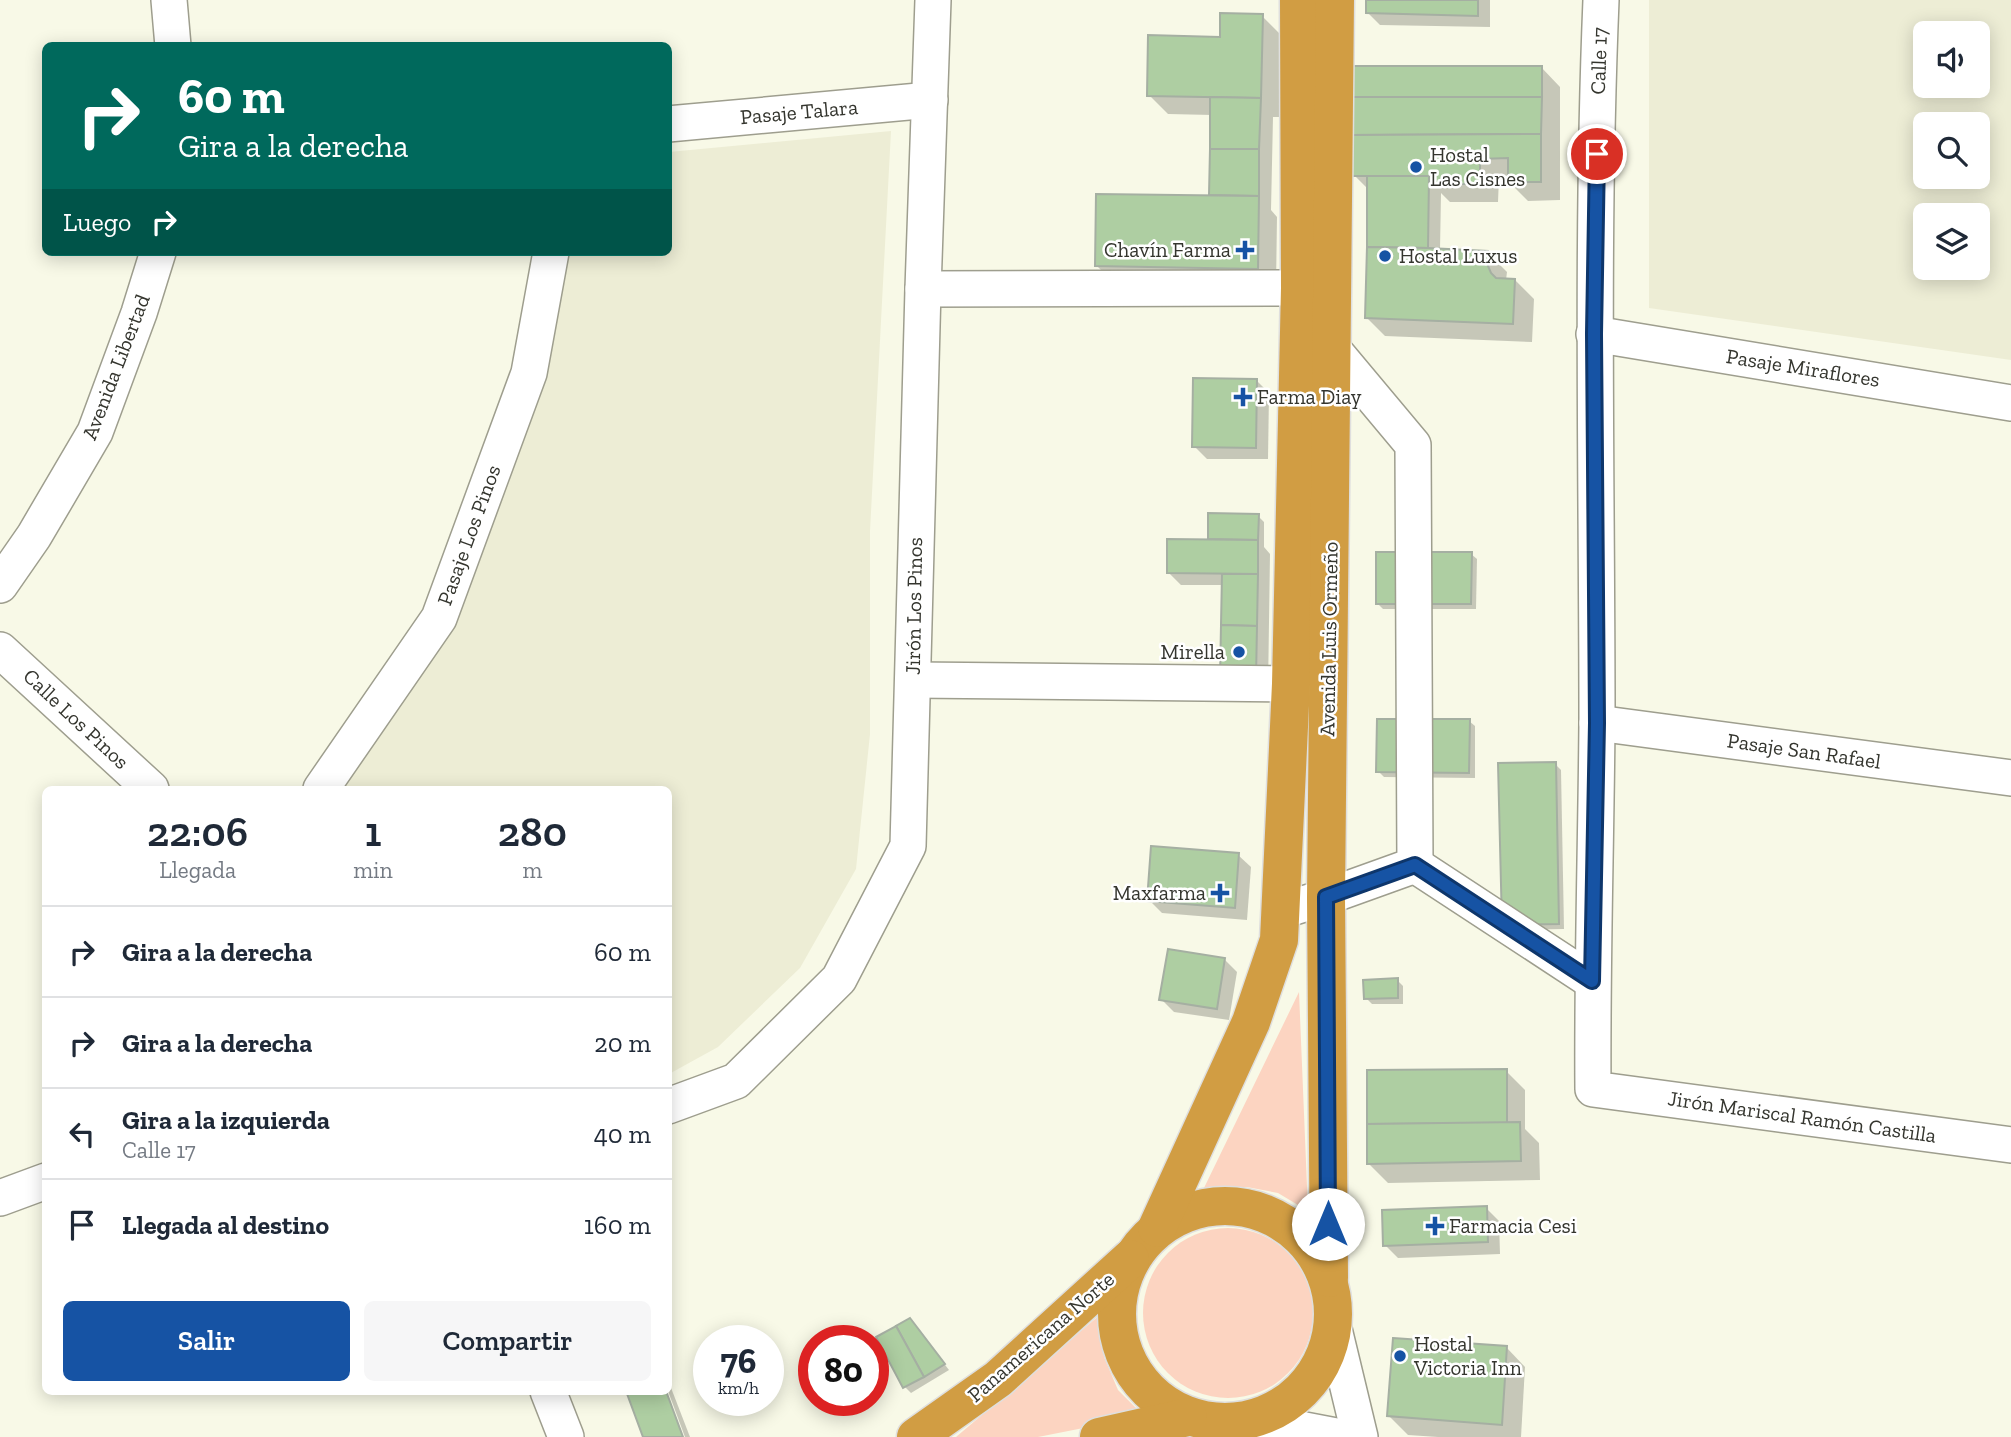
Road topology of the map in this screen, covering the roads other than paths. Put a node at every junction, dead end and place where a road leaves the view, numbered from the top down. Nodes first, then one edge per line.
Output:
1 (169, 0) edge
2 (933, 0) edge
3 (1299, 0) edge
4 (1335, 0) edge
5 (1601, 0) edge
6 (173, 42) edge
7 (930, 100) junction
8 (672, 124) edge
9 (157, 256) edge
10 (550, 256) edge
11 (1300, 288) junction
12 (923, 289) junction
13 (1594, 334) junction
14 (1315, 347) junction
15 (2011, 403) edge
16 (0, 585) edge
17 (0, 650) edge
18 (913, 680) junction
19 (1291, 684) junction
20 (1597, 723) junction
21 (2011, 778) edge
22 (148, 786) edge
23 (323, 786) edge
24 (1415, 865) junction
25 (1326, 897) junction
26 (1281, 911) junction
27 (1592, 981) junction
28 (1592, 1089) joint
29 (672, 1104) edge
30 (2011, 1146) edge
31 (42, 1182) edge
32 (0, 1198) edge
33 (1157, 1228) junction
34 (1130, 1259) junction
35 (1329, 1278) junction
36 (1334, 1329) junction
37 (550, 1395) edge
38 (1188, 1417) junction
39 (1237, 1427) edge
40 (566, 1437) edge
41 (916, 1437) edge
42 (1099, 1437) edge
43 (1341, 1437) edge
44 (1360, 1437) edge

1 - 6 street
2 - 7 street, Jirón Los Pinos
3 - 11 highway, Avenida Luis Ormeño
4 - 14 highway, Avenida Luis Ormeño
5 - 13 street, Calle 17
7 - 8 street, Pasaje Talara
7 - 12 street, Jirón Los Pinos
9 - 16 street, Avenida Libertad
10 - 23 street, Pasaje Los Pinos
11 - 12 street
11 - 14 highway, Avenida Luis Ormeño
12 - 18 street, Jirón Los Pinos
13 - 15 street, Pasaje Miraflores
13 - 20 street, Calle 17
14 - 19 highway, Avenida Luis Ormeño
14 - 24 street
14 - 25 highway, Avenida Luis Ormeño
17 - 22 street, Calle Los Pinos
18 - 19 street
18 - 29 street, Jirón Los Pinos
19 - 26 highway, Avenida Luis Ormeño
20 - 21 street, Pasaje San Rafael
20 - 27 street, Calle 17
24 - 25 street
24 - 27 street
25 - 26 street
25 - 35 highway, Avenida Luis Ormeño
26 - 33 highway, Avenida Luis Ormeño
27 - 28 street, Calle 17
28 - 30 street, Jirón Mariscal Ramón Castilla
31 - 32 street
33 - 34 highway
33 - 35 highway
34 - 38 highway
34 - 41 highway, Panamericana Norte
35 - 36 highway
36 - 39 highway
36 - 44 street
37 - 40 street
38 - 39 highway
38 - 42 highway
39 - 43 street

